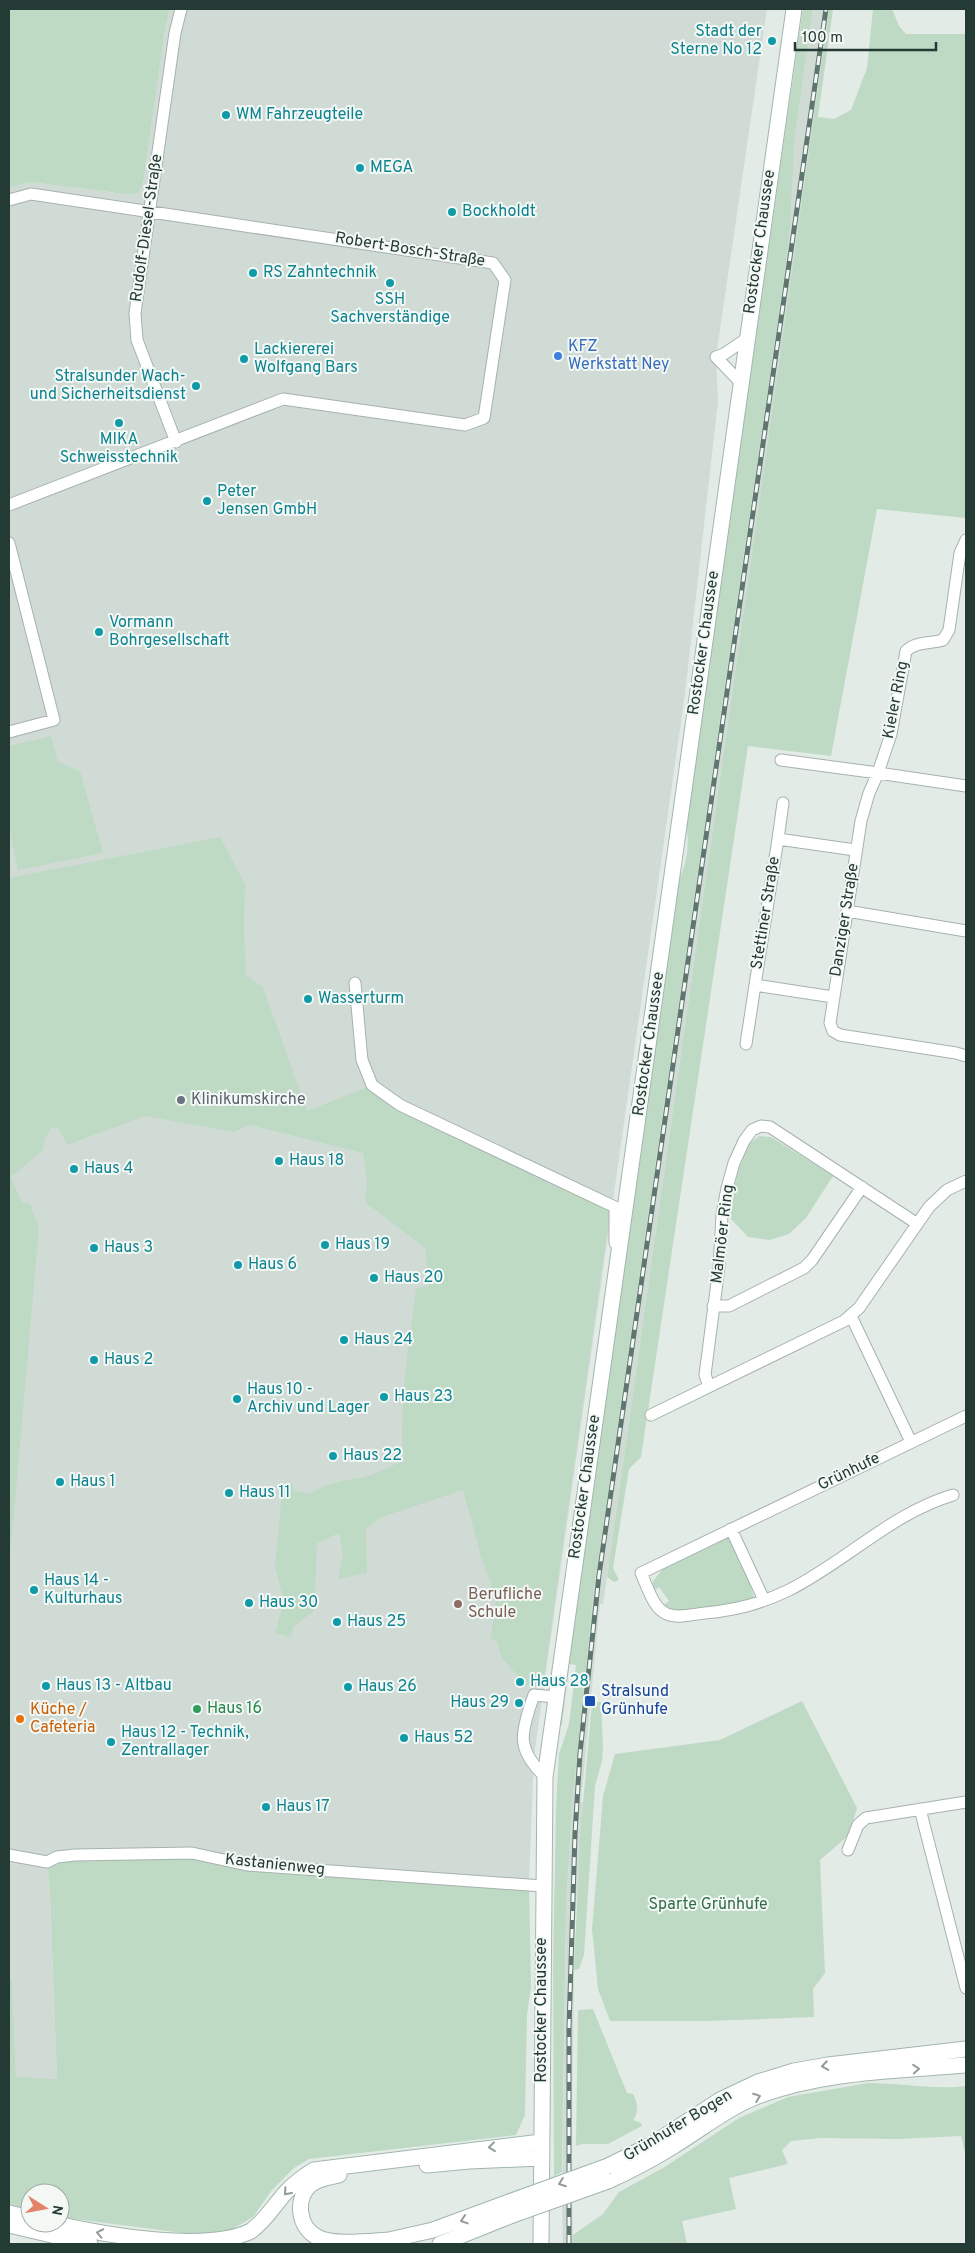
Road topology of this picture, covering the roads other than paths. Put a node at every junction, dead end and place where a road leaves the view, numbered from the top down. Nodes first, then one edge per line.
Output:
1 (181, 9) edge
2 (794, 9) edge
3 (9, 200) edge
4 (150, 212) junction
5 (746, 339) junction
6 (740, 382) junction
7 (176, 442) junction
8 (9, 506) edge
9 (966, 540) edge
10 (9, 543) edge
11 (9, 732) edge
12 (781, 760) dead end
13 (878, 773) junction
14 (966, 786) edge
15 (783, 803) dead end
16 (778, 840) junction
17 (856, 850) junction
18 (847, 911) junction
19 (966, 931) edge
20 (355, 983) dead end
21 (755, 985) junction
22 (833, 997) junction
23 (746, 1044) dead end
24 (966, 1056) edge
25 (966, 1181) edge
26 (862, 1188) junction
27 (916, 1223) junction
28 (615, 1278) junction
29 (713, 1306) junction
30 (851, 1316) junction
31 (709, 1386) junction
32 (651, 1415) dead end
33 (966, 1416) edge
34 (911, 1442) junction
35 (954, 1495) dead end
36 (731, 1529) junction
37 (764, 1600) junction
38 (555, 1697) junction
39 (544, 1776) junction
40 (966, 1802) edge
41 (920, 1809) junction
42 (848, 1850) dead end
43 (9, 1854) edge
44 (542, 1886) junction
45 (966, 1988) edge
46 (966, 2049) edge
47 (966, 2065) edge
48 (541, 2142) junction
49 (541, 2158) junction
50 (608, 2174) junction
51 (509, 2209) junction
52 (9, 2225) edge
53 (70, 2227) edge
54 (390, 2240) junction
55 (90, 2244) edge
56 (151, 2244) edge
57 (369, 2244) edge
58 (440, 2244) edge
59 (541, 2244) edge

1 - 4 street, Rudolf-Diesel-Straße
2 - 5 main road, Rostocker Chaussee
3 - 4 street
4 - 7 street, Rudolf-Diesel-Straße
4 - 7 street, Robert-Bosch-Straße
5 - 6 main road, Rostocker Chaussee
5 - 6 street
6 - 28 main road, Rostocker Chaussee
7 - 8 street
9 - 13 street, Kieler Ring
10 - 11 street
12 - 13 street
13 - 14 street
13 - 17 street, Danziger Straße
15 - 16 street
16 - 17 street, Stettiner Straße
16 - 21 street, Stettiner Straße
17 - 18 street, Danziger Straße
18 - 19 street
18 - 22 street, Danziger Straße
20 - 28 street, Rostocker Chaussee
21 - 22 street, Stettiner Straße
21 - 23 street
22 - 24 street, Danziger Straße
25 - 27 street
26 - 27 street, Malmöer Ring
26 - 29 street
26 - 29 street, Malmöer Ring
27 - 30 street
28 - 38 main road, Rostocker Chaussee
29 - 31 street, Malmöer Ring
30 - 31 street
30 - 34 street
31 - 32 street
33 - 34 street, Grünhufe
34 - 36 street, Grünhufe
35 - 37 street, Grünhufe
36 - 37 street
36 - 37 street, Grünhufe
38 - 39 main road, Rostocker Chaussee
38 - 39 street
39 - 44 main road, Rostocker Chaussee
40 - 41 street
41 - 42 street
41 - 45 street
43 - 44 street, Kastanienweg
44 - 48 main road, Rostocker Chaussee
46 -> 50 main road, Grünhufer Bogen
50 -> 47 main road, Grünhufer Bogen
48 - 49 main road, Rostocker Chaussee
48 -> 56 main road
49 - 54 main road
49 - 59 main road, Rostocker Chaussee
50 - 51 main road, Grünhufer Bogen, bridge
51 -> 54 main road, Grünhufer Bogen
51 - 58 main road, Grünhufer Bogen
52 - 55 main road
56 -> 53 main road
54 - 57 main road, Grünhufer Bogen

